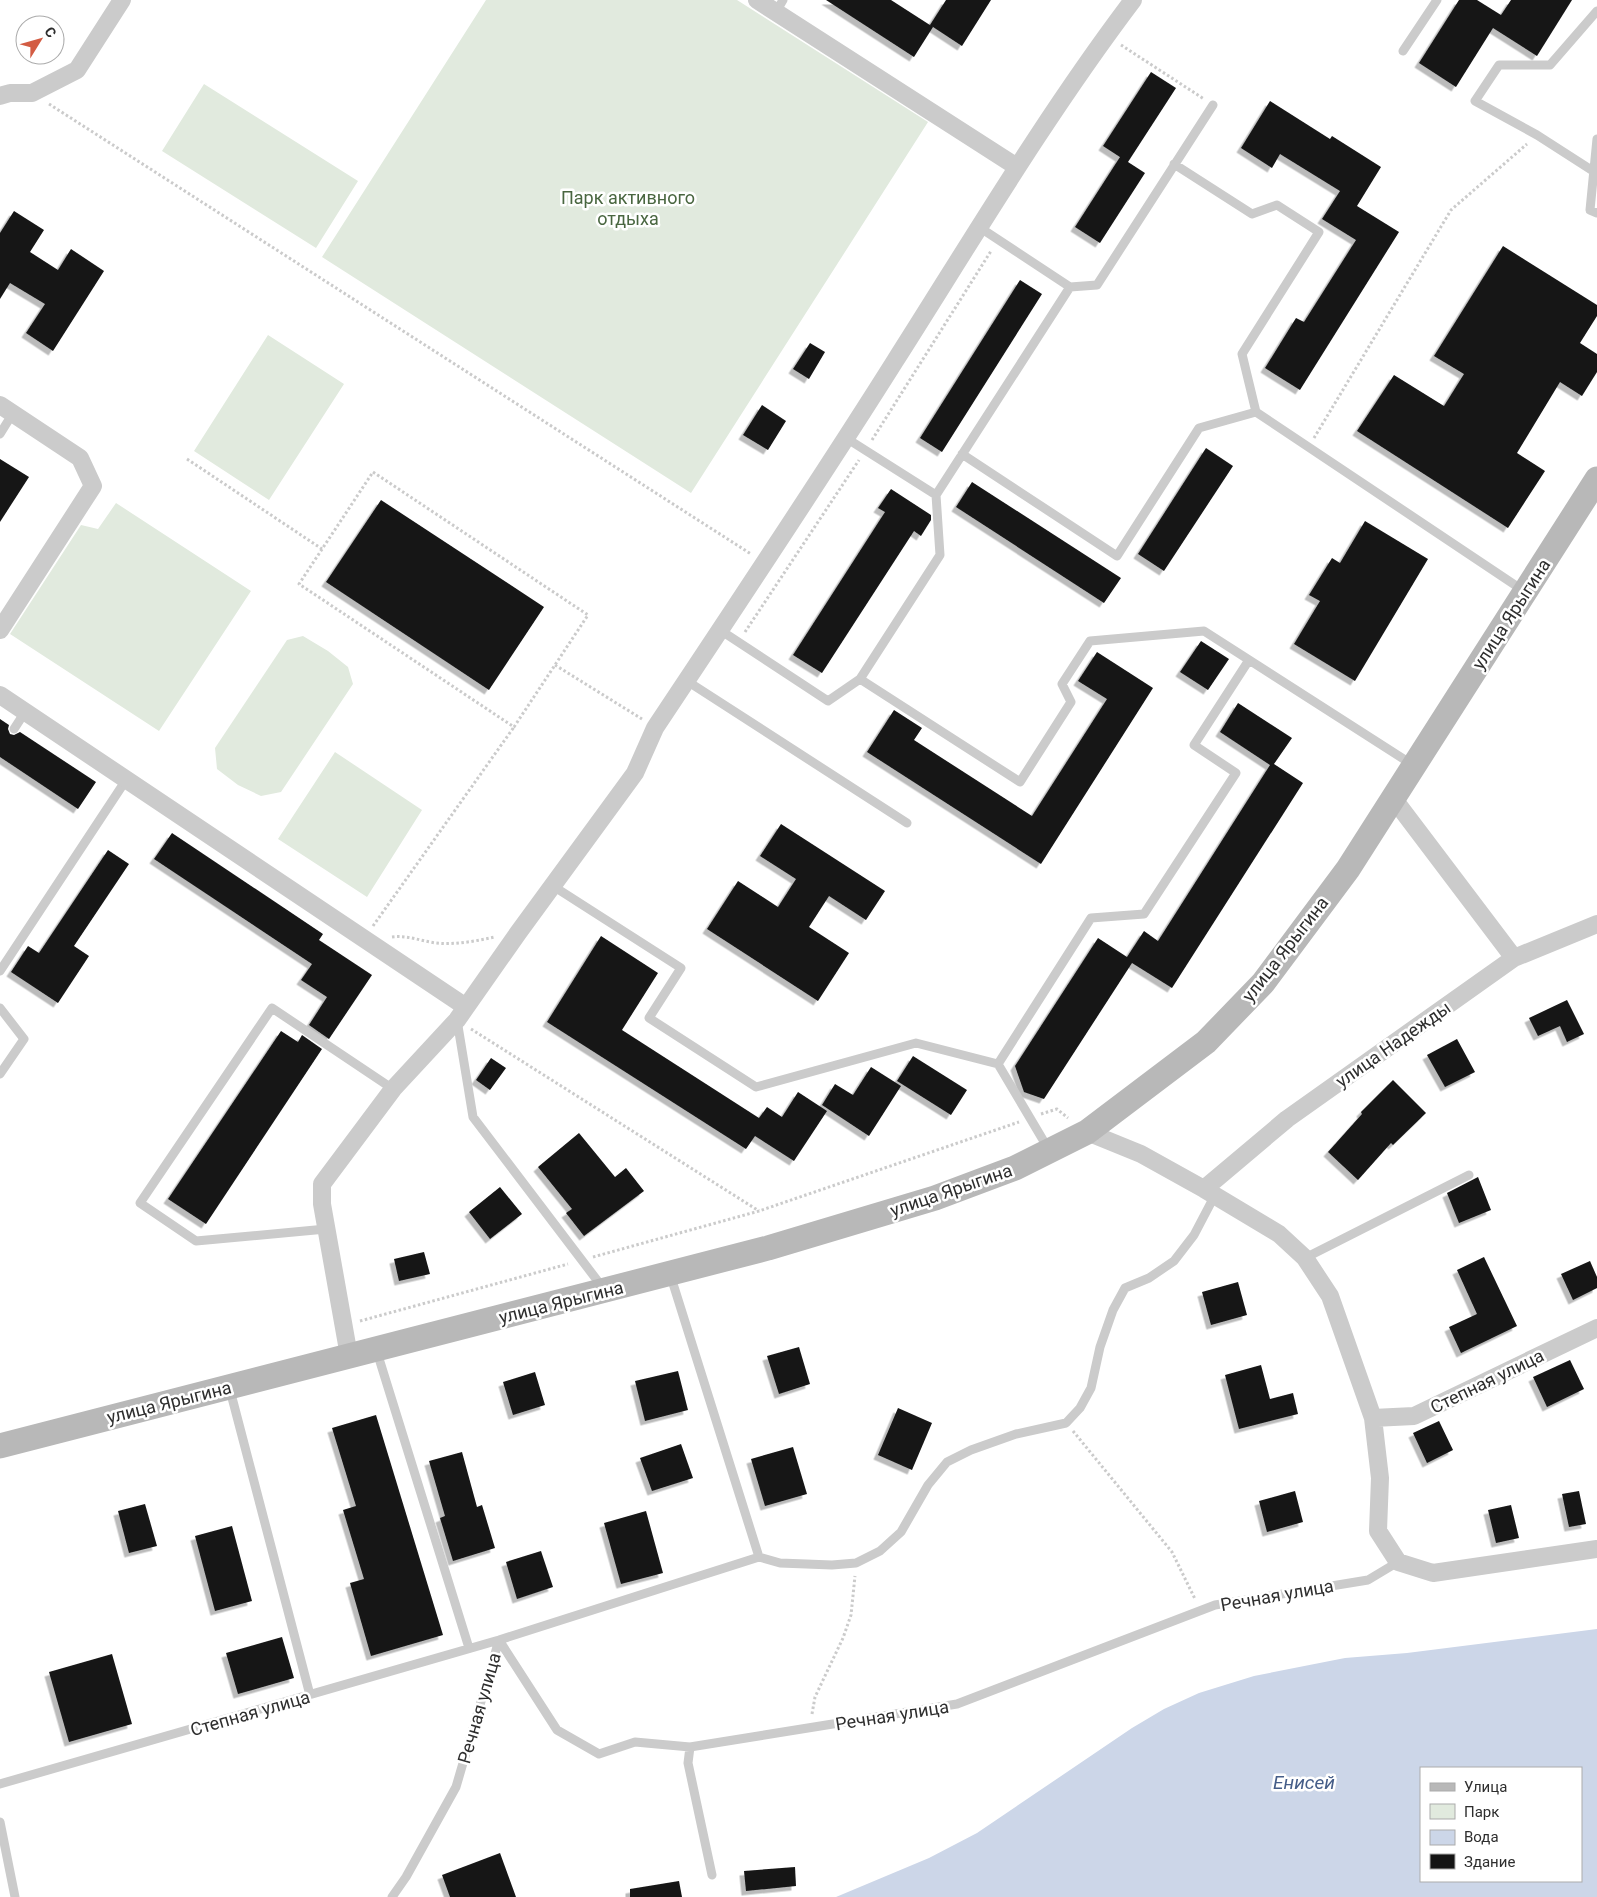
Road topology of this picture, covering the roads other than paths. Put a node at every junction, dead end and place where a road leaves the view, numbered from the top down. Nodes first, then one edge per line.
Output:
1 (122, 0) edge
2 (757, 0) edge
3 (1133, 0) edge
4 (1437, 0) edge
5 (779, 6) edge
6 (1597, 11) edge
7 (1403, 51) dead end
8 (0, 96) edge
9 (1213, 104) road end
10 (1597, 139) edge
11 (1174, 164) junction
12 (1017, 167) junction
13 (1593, 171) junction
14 (1597, 214) edge
15 (979, 227) junction
16 (1070, 287) junction
17 (7, 409) edge
18 (1256, 412) junction
19 (0, 434) edge
20 (846, 438) junction
21 (962, 454) junction
22 (1597, 479) edge
23 (936, 495) junction
24 (1525, 592) junction
25 (0, 630) edge
26 (720, 630) junction
27 (1249, 660) junction
28 (860, 679) junction
29 (687, 681) junction
30 (0, 695) edge
31 (25, 712) junction
32 (14, 728) dead end
33 (1413, 765) junction
34 (126, 780) junction
35 (1393, 798) junction
36 (907, 823) dead end
37 (553, 886) junction
38 (1597, 924) edge
39 (1514, 958) junction
40 (0, 971) edge
41 (0, 1008) edge
42 (462, 1014) junction
43 (998, 1064) junction
44 (0, 1074) edge
45 (393, 1090) junction
46 (1087, 1132) junction
47 (1049, 1151) junction
48 (1469, 1175) dead end
49 (1210, 1192) junction
50 (326, 1229) junction
51 (1305, 1258) junction
52 (670, 1274) junction
53 (605, 1290) junction
54 (1597, 1328) edge
55 (376, 1349) junction
56 (349, 1356) junction
57 (229, 1387) junction
58 (1372, 1418) junction
59 (0, 1446) edge
60 (1597, 1549) edge
61 (759, 1557) junction
62 (1398, 1562) junction
63 (499, 1640) junction
64 (469, 1648) junction
65 (310, 1695) junction
66 (690, 1747) junction
67 (0, 1784) edge
68 (0, 1822) edge
69 (712, 1875) dead end
70 (16, 1897) edge
71 (392, 1897) edge

1 - 8 street
2 - 5 street
3 - 12 street
4 - 7 lane
5 - 12 street
6 - 13 lane
9 - 11 lane
10 - 13 lane
11 - 16 lane
11 - 18 lane
12 - 15 street
13 - 14 lane
15 - 16 lane
15 - 20 street
16 - 21 lane
17 - 19 lane
17 - 25 street
18 - 21 lane
18 - 24 lane
20 - 23 lane
20 - 26 street
21 - 23 lane
22 - 24 street, улица Ярыгина
23 - 28 lane
24 - 33 street, улица Ярыгина
26 - 28 lane
26 - 29 street
27 - 28 lane
27 - 33 lane
27 - 43 lane
29 - 36 lane
29 - 37 street
30 - 31 street
31 - 32 lane
31 - 34 street
33 - 35 street, улица Ярыгина
34 - 40 lane
34 - 42 street
35 - 39 street
35 - 46 street, улица Ярыгина
37 - 42 street
37 - 43 lane
38 - 39 street, улица Надежды
39 - 49 street, улица Надежды
41 - 44 lane
42 - 45 street
42 - 53 lane
43 - 47 lane
45 - 50 street
45 - 50 lane
46 - 47 street, улица Ярыгина
46 - 49 street
47 - 52 street, улица Ярыгина
48 - 51 lane
49 - 51 street
49 - 61 lane
50 - 56 street
51 - 58 street
52 - 53 street, улица Ярыгина
52 - 61 lane
53 - 55 street, улица Ярыгина
54 - 58 street, Степная улица
55 - 56 street, улица Ярыгина
55 - 64 lane
56 - 57 street, улица Ярыгина
57 - 59 street, улица Ярыгина
57 - 65 lane
58 - 62 street
60 - 62 street
61 - 63 lane, Степная улица
62 - 66 lane, Речная улица
63 - 64 lane, Степная улица
63 - 66 lane, Речная улица
63 - 71 lane, Речная улица
64 - 65 lane, Степная улица
65 - 67 lane, Степная улица
66 - 69 lane
68 - 70 lane

